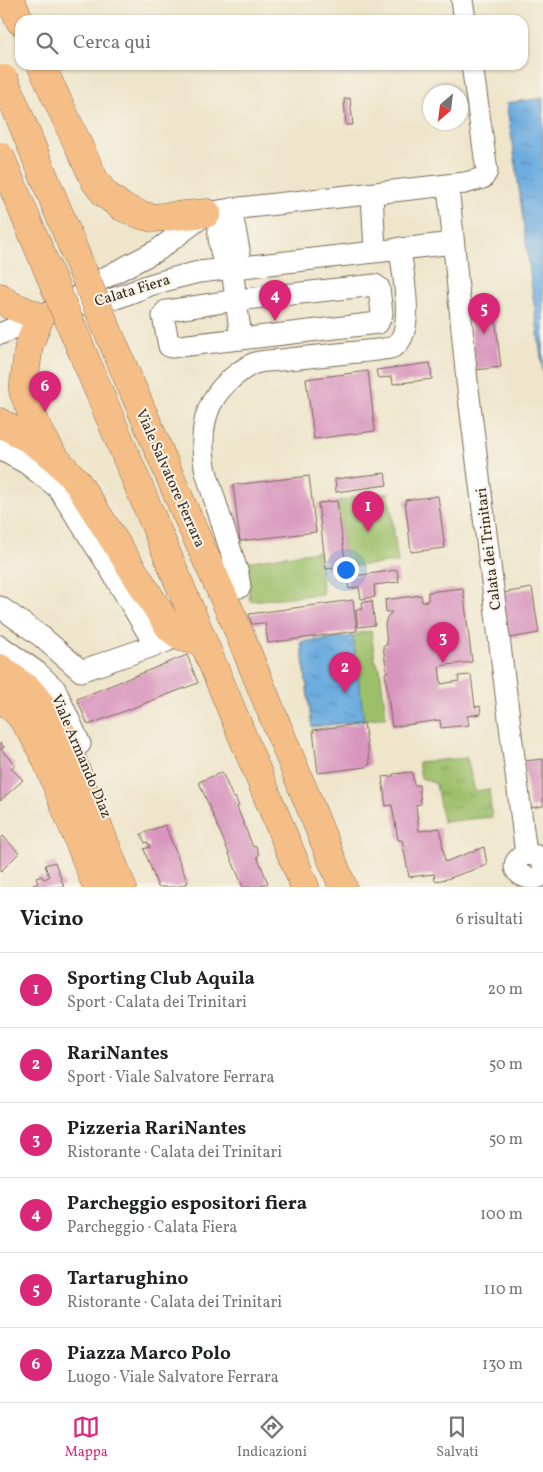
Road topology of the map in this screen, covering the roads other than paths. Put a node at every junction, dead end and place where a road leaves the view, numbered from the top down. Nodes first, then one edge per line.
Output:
1 (10, 0) edge
2 (462, 0) edge
3 (17, 15) edge
4 (464, 15) edge
5 (43, 70) edge
6 (473, 70) edge
7 (2, 74) edge
8 (0, 156) edge
9 (456, 184) junction
10 (372, 194) junction
11 (220, 211) junction
12 (453, 243) junction
13 (400, 248) junction
14 (376, 251) junction
15 (232, 268) junction
16 (0, 297) edge
17 (236, 300) junction
18 (70, 305) junction
19 (40, 317) junction
20 (0, 334) edge
21 (242, 339) junction
22 (0, 422) edge
23 (0, 449) edge
24 (54, 457) junction
25 (240, 587) dead end
26 (0, 607) edge
27 (192, 639) junction
28 (155, 645) junction
29 (0, 646) edge
30 (0, 668) edge
31 (0, 696) edge
32 (534, 858) edge
33 (529, 881) edge
34 (96, 887) edge
35 (122, 887) edge
36 (135, 887) edge
37 (305, 887) edge
38 (343, 887) edge

1 - 3 main road
2 - 4 street
5 - 11 main road
6 - 9 street
7 - 38 main road, Viale Salvatore Ferrara, bridge
8 - 27 main road, bridge
9 - 10 street
9 - 12 street
10 - 11 street
10 - 14 street
11 - 15 street
11 - 18 street, Calata Fiera
12 - 13 street, Calata Fiera
12 - 32 street, Calata dei Trinitari
13 - 14 street, Calata Fiera
13 - 25 street
14 - 15 street, Calata Fiera
15 - 17 street
15 - 18 street, Calata Fiera
16 - 19 main road
17 - 21 street
17 - 21 street
17 - 21 street
18 - 19 street
19 - 20 street
19 - 24 main road
22 - 24 main road
23 - 28 street
24 - 27 main road
26 - 28 street
27 - 28 street
27 - 37 main road
29 - 36 street, Viale Armando Diaz
30 - 35 main road, Viale Armando Diaz
31 - 34 main road
32 - 33 street

